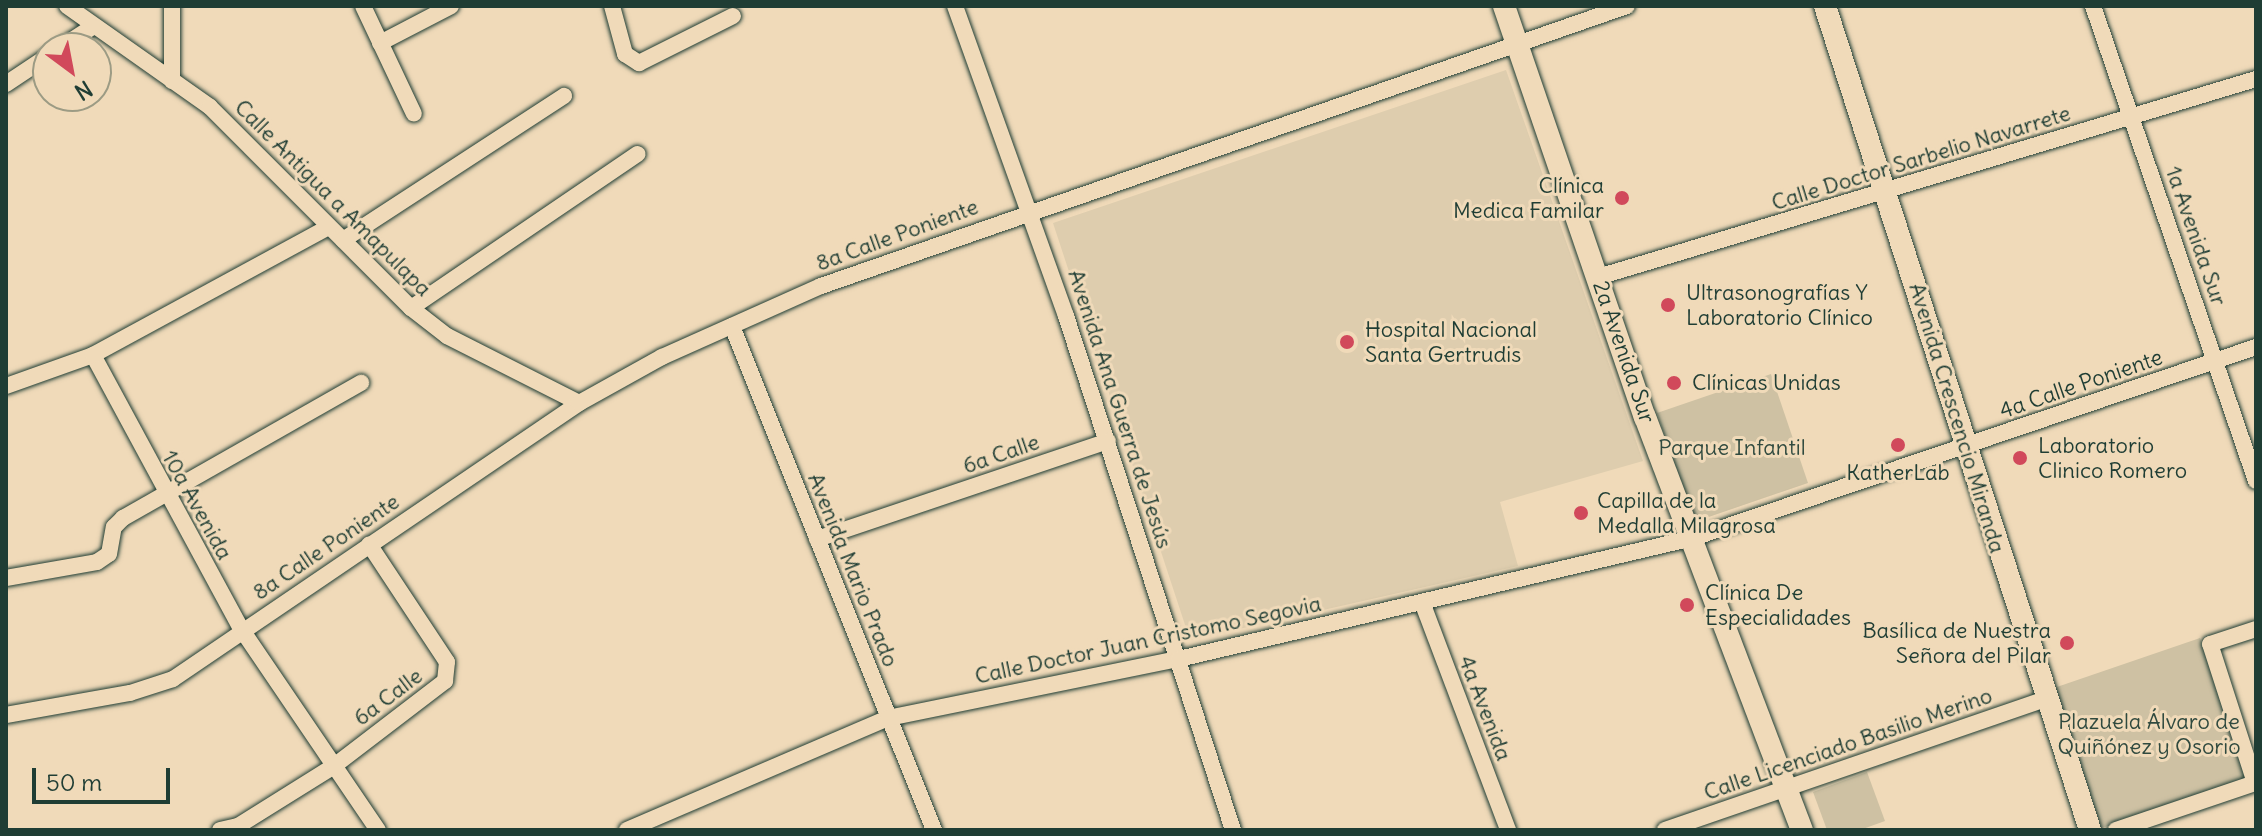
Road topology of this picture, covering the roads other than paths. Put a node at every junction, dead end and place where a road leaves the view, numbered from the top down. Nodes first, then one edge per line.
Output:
1 (67, 6) edge
2 (172, 6) edge
3 (363, 6) edge
4 (451, 6) edge
5 (612, 6) edge
6 (955, 6) edge
7 (1504, 6) edge
8 (1627, 6) edge
9 (1825, 6) edge
10 (2093, 6) edge
11 (733, 16) dead end
12 (92, 27) junction
13 (84, 32) edge
14 (380, 43) junction
15 (1518, 45) junction
16 (32, 67) edge
17 (2256, 79) edge
18 (172, 81) junction
19 (6, 84) edge
20 (564, 96) dead end
21 (414, 114) dead end
22 (2132, 116) junction
23 (638, 154) dead end
24 (1885, 192) junction
25 (1030, 212) junction
26 (329, 227) junction
27 (343, 240) junction
28 (1598, 277) junction
29 (411, 308) junction
30 (732, 326) junction
31 (2256, 347) edge
32 (93, 355) junction
33 (2216, 360) junction
34 (361, 383) dead end
35 (6, 386) edge
36 (579, 403) junction
37 (1108, 441) junction
38 (1968, 447) junction
39 (2256, 481) edge
40 (166, 495) junction
41 (1693, 538) junction
42 (817, 539) junction
43 (369, 544) junction
44 (6, 578) edge
45 (1422, 602) junction
46 (2256, 629) edge
47 (242, 630) junction
48 (1179, 659) junction
49 (2046, 699) junction
50 (6, 715) edge
51 (888, 718) junction
52 (334, 766) junction
53 (1787, 787) junction
54 (220, 830) edge
55 (378, 830) edge
56 (627, 830) edge
57 (934, 830) edge
58 (1233, 830) edge
59 (1508, 830) edge
60 (1665, 830) edge
61 (1802, 830) edge
62 (2090, 830) edge
63 (2116, 830) edge

1 - 12 street, Calle Antigua a Amapulapa
2 - 18 street
3 - 14 street
4 - 14 street
5 - 11 street
6 - 25 street, Avenida Ana Guerra de Jesús
7 - 15 main road, 2a Avenida Sur
8 - 15 street, 8a Calle Poniente
9 - 24 main road, Avenida Crescencio Miranda
10 - 22 street, 1a Avenida Sur
12 - 13 street
12 - 18 street, Calle Antigua a Amapulapa
14 - 21 street
15 - 25 street, 8a Calle Poniente
15 - 28 main road, 2a Avenida Sur
16 - 19 street
17 - 22 street, Calle Doctor Sarbelio Navarrete
18 - 26 street, Calle Antigua a Amapulapa
20 - 27 street
22 - 24 street, Calle Doctor Sarbelio Navarrete
22 - 33 street, 1a Avenida Sur
23 - 29 street
24 - 28 street, Calle Doctor Sarbelio Navarrete
24 - 38 main road, Avenida Crescencio Miranda
25 - 30 street, 8a Calle Poniente
25 - 37 street, Avenida Ana Guerra de Jesús
26 - 27 street, Calle Antigua a Amapulapa
26 - 32 street
27 - 29 street, Calle Antigua a Amapulapa
28 - 41 main road, 2a Avenida Sur
29 - 36 street, Calle Antigua a Amapulapa
30 - 36 street, 8a Calle Poniente
30 - 42 street, Avenida Mario Prado
31 - 33 street, 4a Calle Poniente
32 - 35 street
32 - 40 street, 10a Avenida
33 - 38 street, 4a Calle Poniente
33 - 39 street, 1a Avenida Sur
34 - 40 street
36 - 43 street, 8a Calle Poniente
37 - 42 street, 6a Calle
37 - 48 street, Avenida Ana Guerra de Jesús
38 - 41 street, 4a Calle Poniente
38 - 49 main road, Avenida Crescencio Miranda
40 - 44 street
40 - 47 street, 10a Avenida
41 - 45 street, Calle Doctor Juan Cristomo Segovia
41 - 53 main road, 2a Avenida Sur
42 - 51 street, Avenida Mario Prado
43 - 47 street, 8a Calle Poniente
43 - 52 street, 6a Calle
45 - 48 street, Calle Doctor Juan Cristomo Segovia
45 - 59 street, 4a Avenida
46 - 63 street
47 - 50 street, 8a Calle Poniente
47 - 52 street, 10a Avenida
48 - 51 street, Calle Doctor Juan Cristomo Segovia
48 - 58 street, Avenida Ana Guerra de Jesús
49 - 53 street, Calle Licenciado Basilio Merino
49 - 62 main road, Avenida Crescencio Miranda
51 - 56 street, Calle Doctor Juan Cristomo Segovia
51 - 57 street, Avenida Mario Prado
52 - 54 street, 6a Calle
52 - 55 street, 10a Avenida
53 - 60 street, Calle Licenciado Basilio Merino
53 - 61 main road, 2a Avenida Sur

